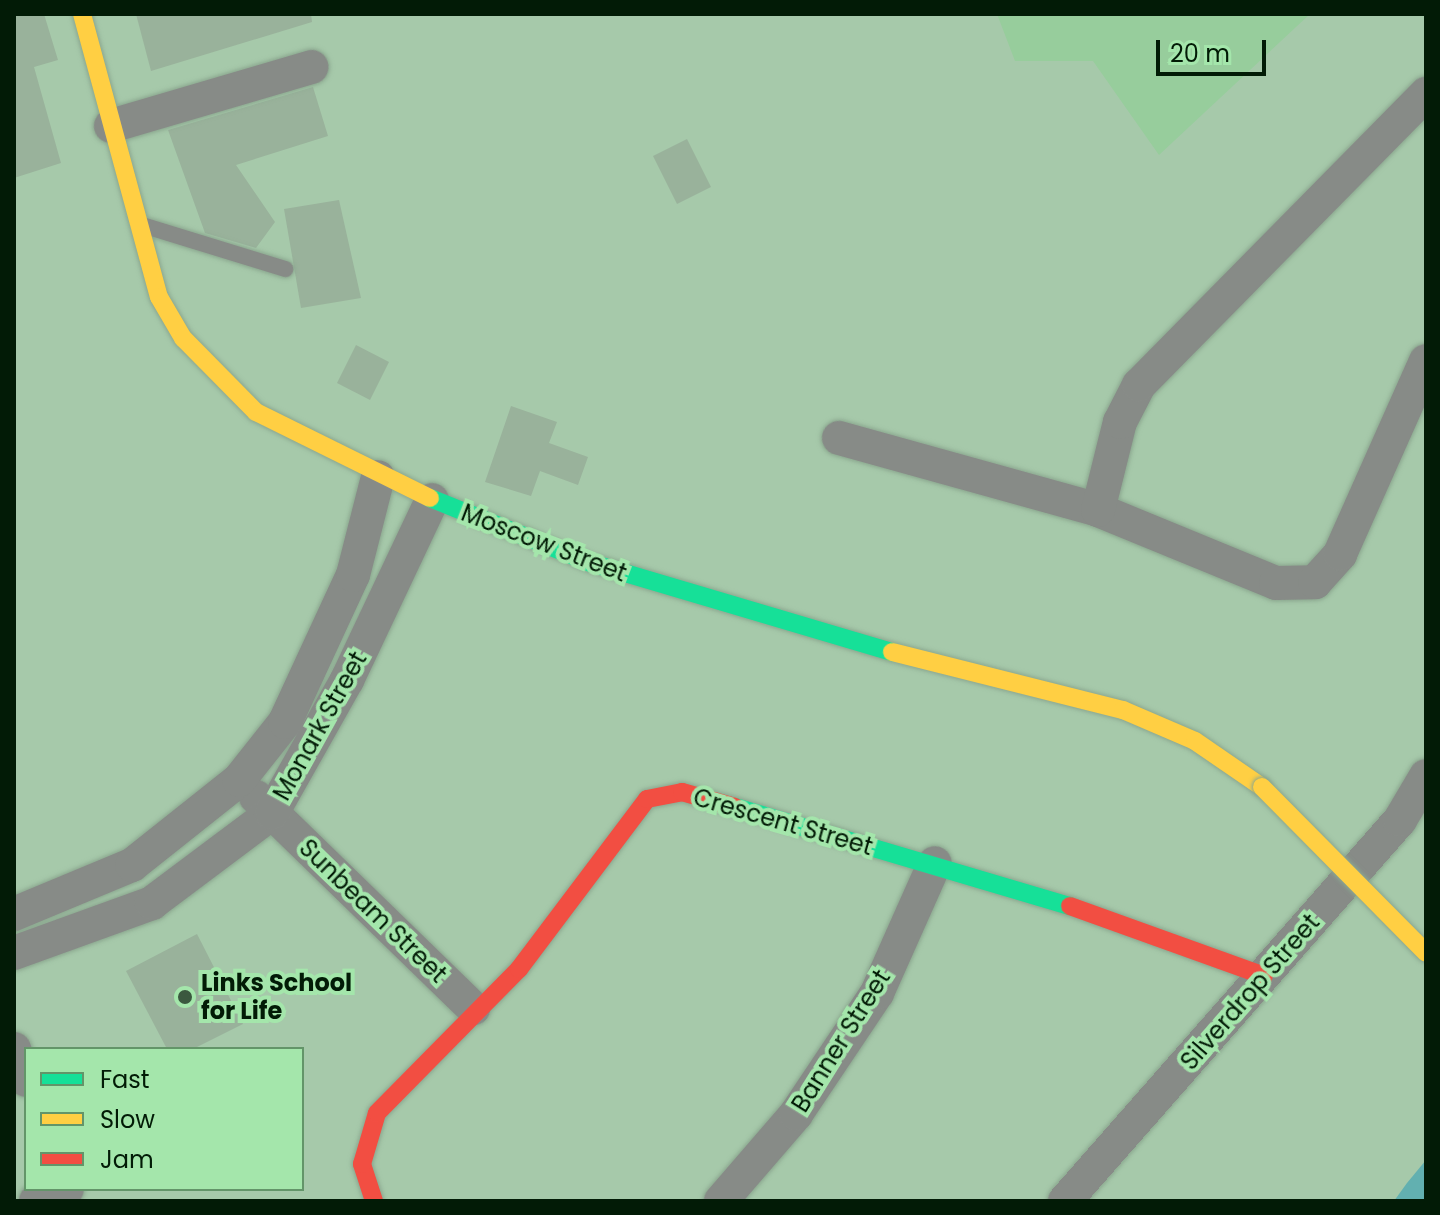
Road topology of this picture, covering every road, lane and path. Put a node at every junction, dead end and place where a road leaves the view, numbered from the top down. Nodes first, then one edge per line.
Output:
1 (82, 14) edge
2 (311, 67) dead end
3 (1426, 94) edge
4 (111, 126) junction
5 (137, 224) junction
6 (285, 269) dead end
7 (1426, 361) edge
8 (839, 438) dead end
9 (378, 477) junction
10 (432, 500) junction
11 (1098, 510) junction
12 (1426, 776) edge
13 (239, 780) junction
14 (272, 813) junction
15 (935, 863) junction
16 (132, 865) junction
17 (152, 903) junction
18 (14, 914) edge
19 (14, 953) edge
20 (1426, 953) edge
21 (1264, 976) junction
22 (473, 1008) junction
23 (14, 1049) edge
24 (24, 1075) edge
25 (62, 1191) edge
26 (36, 1201) edge
27 (374, 1201) edge
28 (721, 1201) edge
29 (1065, 1201) edge

1 - 4 street, Moscow Street
2 - 4 street
3 - 11 street
4 - 5 street, Moscow Street
5 - 6 lane
5 - 9 street, Moscow Street
7 - 11 street
8 - 11 street
9 - 10 street, Moscow Street
9 - 13 street, Monark Street
10 - 14 street, Monark Street
10 - 20 street, Moscow Street, bridge
12 - 21 street, Silverdrop Street
13 - 14 street, Sunbeam Street
13 - 16 street, Monark Street
14 - 17 street, Monark Street
14 - 22 street, Sunbeam Street
15 - 21 street, Crescent Street
15 - 22 street, Crescent Street
15 - 28 street, Banner Street
16 - 17 street
16 - 18 street, Monark Street
17 - 19 street, Monark Street
21 - 29 street, Silverdrop Street
22 - 27 street, Crescent Street
23 - 24 street
25 - 26 street

